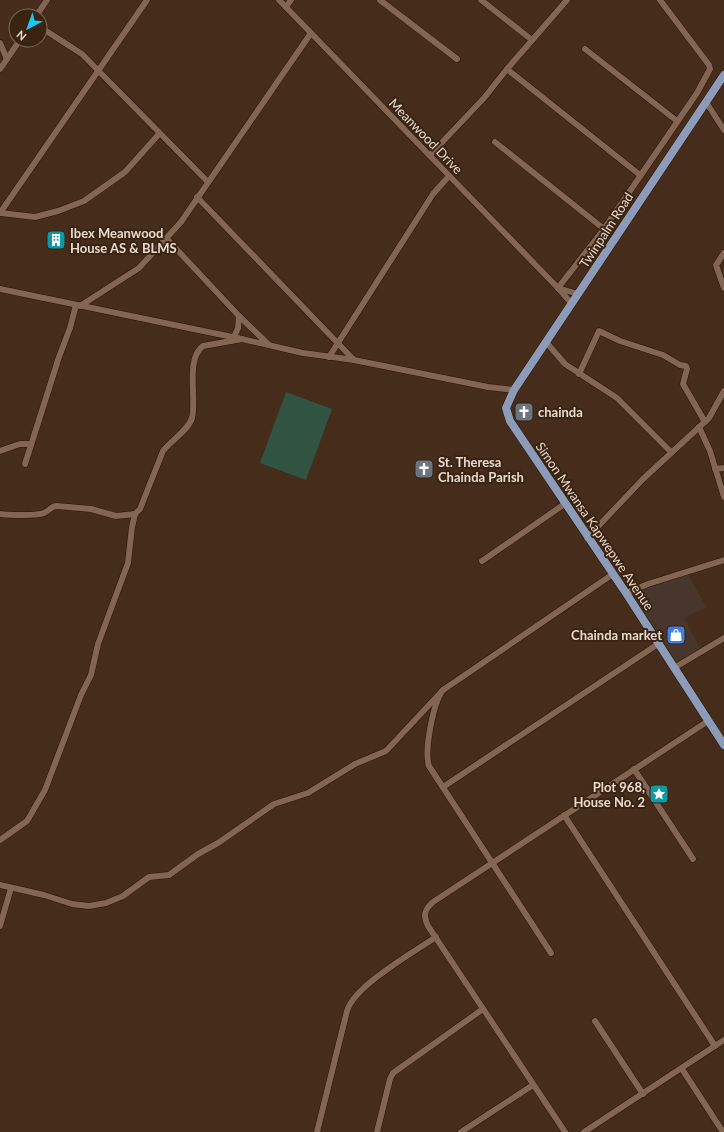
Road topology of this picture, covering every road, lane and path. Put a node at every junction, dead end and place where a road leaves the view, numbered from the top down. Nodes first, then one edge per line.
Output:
1 (148, 0) edge
2 (279, 0) edge
3 (291, 0) edge
4 (380, 0) edge
5 (481, 0) edge
6 (567, 0) edge
7 (660, 0) edge
8 (286, 6) junction
9 (48, 32) edge
10 (311, 33) junction
11 (532, 40) junction
12 (0, 43) edge
13 (14, 48) edge
14 (585, 49) dead end
15 (6, 59) junction
16 (457, 59) dead end
17 (0, 69) edge
18 (507, 69) junction
19 (99, 72) junction
20 (724, 75) edge
21 (706, 102) junction
22 (677, 121) junction
23 (724, 130) edge
24 (159, 134) junction
25 (495, 142) dead end
26 (430, 155) junction
27 (640, 175) junction
28 (449, 176) junction
29 (208, 182) junction
30 (197, 197) junction
31 (0, 213) edge
32 (604, 229) junction
33 (167, 238) junction
34 (724, 253) edge
35 (558, 288) junction
36 (724, 288) edge
37 (0, 290) edge
38 (578, 294) junction
39 (572, 304) junction
40 (78, 305) junction
41 (239, 316) junction
42 (234, 337) junction
43 (242, 339) junction
44 (546, 342) junction
45 (339, 344) junction
46 (269, 345) junction
47 (329, 357) junction
48 (354, 360) junction
49 (579, 374) junction
50 (514, 390) junction
51 (724, 391) edge
52 (509, 399) joint
53 (705, 422) junction
54 (699, 427) junction
55 (31, 444) junction
56 (0, 451) edge
57 (671, 452) junction
58 (26, 464) dead end
59 (724, 468) edge
60 (715, 469) junction
61 (724, 497) edge
62 (566, 503) junction
63 (0, 514) edge
64 (135, 514) junction
65 (588, 538) junction
66 (724, 560) edge
67 (482, 561) dead end
68 (613, 574) junction
69 (626, 593) junction
70 (724, 638) edge
71 (658, 644) junction
72 (674, 668) junction
73 (443, 690) junction
74 (708, 721) junction
75 (723, 742) edge
76 (634, 769) junction
77 (443, 787) junction
78 (564, 815) junction
79 (0, 840) edge
80 (693, 859) dead end
81 (493, 862) junction
82 (0, 885) edge
83 (11, 888) junction
84 (0, 926) edge
85 (436, 937) junction
86 (551, 953) dead end
87 (483, 1009) junction
88 (596, 1021) dead end
89 (724, 1040) edge
90 (715, 1046) junction
91 (682, 1069) junction
92 (533, 1085) junction
93 (643, 1094) junction
94 (317, 1132) edge
95 (378, 1132) edge
96 (461, 1132) edge
97 (565, 1132) edge
98 (584, 1132) edge
99 (723, 1132) edge

1 - 19 street
2 - 8 street, Meanwood Drive
3 - 8 street
4 - 16 street
5 - 11 street
6 - 11 street
7 - 22 street
8 - 10 street, Meanwood Drive
9 - 19 street
10 - 26 street, Meanwood Drive
10 - 29 street
11 - 18 street
12 - 15 street
13 - 15 street
14 - 22 street
15 - 17 street
18 - 26 street
18 - 27 street
19 - 24 street
19 - 31 street
20 - 21 main road, Twinpalm Road
21 - 23 street
21 - 38 main road, Twinpalm Road
22 - 27 street
24 - 29 street
24 - 31 street
25 - 32 street
26 - 28 street, Meanwood Drive
27 - 32 street
28 - 35 street, Meanwood Drive
28 - 45 street
29 - 30 street
30 - 33 street
30 - 45 street
32 - 35 street
33 - 40 street
33 - 41 street
34 - 36 street
35 - 38 street
35 - 39 street, Meanwood Drive
37 - 40 street
38 - 39 main road, Twinpalm Road
39 - 44 main road, Twinpalm Road
40 - 42 street
40 - 55 street
41 - 42 street
41 - 46 street
42 - 43 street
43 - 46 street
43 - 64 street
44 - 49 street
44 - 50 main road, Twinpalm Road
45 - 47 street
45 - 48 street
46 - 47 street
47 - 48 street
48 - 50 street
49 - 53 street
49 - 57 street
50 - 52 main road, Twinpalm Road
51 - 53 street
52 - 62 main road, Simon Mwansa Kapwepwe Avenue
53 - 54 street
54 - 57 street
54 - 60 street
55 - 56 street
55 - 58 street
57 - 65 street
59 - 60 street
60 - 61 street
62 - 65 main road, Simon Mwansa Kapwepwe Avenue
62 - 67 street
63 - 64 street
64 - 79 street
65 - 68 main road, Simon Mwansa Kapwepwe Avenue
66 - 69 street
68 - 69 main road, Simon Mwansa Kapwepwe Avenue
68 - 73 street
69 - 71 main road, Simon Mwansa Kapwepwe Avenue
70 - 72 street
71 - 72 main road, Simon Mwansa Kapwepwe Avenue
71 - 77 street
72 - 74 main road, Simon Mwansa Kapwepwe Avenue
73 - 77 street
73 - 83 street
74 - 75 main road, Simon Mwansa Kapwepwe Avenue
74 - 76 street
76 - 78 street
76 - 80 street
77 - 81 street
78 - 81 street
78 - 90 street
81 - 85 street
81 - 86 street
82 - 83 street
83 - 84 street
85 - 87 street
85 - 94 street
87 - 92 street
87 - 95 street
88 - 93 street
89 - 90 street
90 - 91 street
91 - 93 street
91 - 99 street
92 - 96 street
92 - 97 street
93 - 98 street

